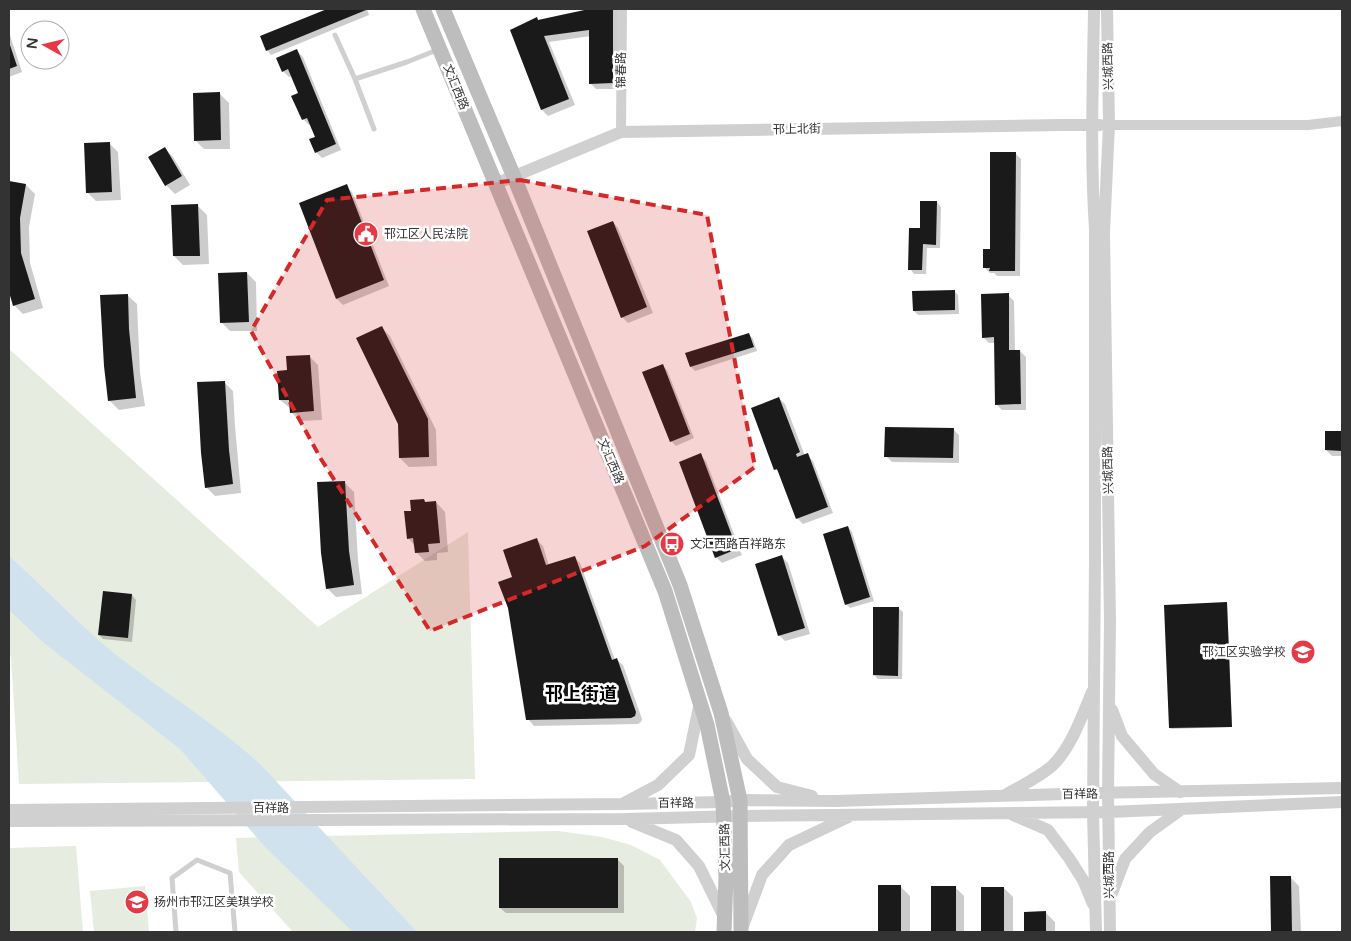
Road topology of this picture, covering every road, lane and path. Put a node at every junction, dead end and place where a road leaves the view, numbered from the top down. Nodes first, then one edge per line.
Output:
1 (423, 9) edge
2 (443, 9) edge
3 (622, 9) edge
4 (1094, 9) edge
5 (1108, 9) edge
6 (335, 34) dead end
7 (440, 48) junction
8 (355, 79) junction
9 (1342, 121) edge
10 (1109, 125) junction
11 (1092, 126) junction
12 (374, 129) dead end
13 (621, 132) junction
14 (514, 177) junction
15 (495, 184) junction
16 (1094, 687) junction
17 (700, 702) junction
18 (1109, 703) junction
19 (721, 713) junction
20 (1342, 788) edge
21 (1180, 792) junction
22 (1094, 793) junction
23 (1108, 794) junction
24 (1003, 796) junction
25 (740, 800) junction
26 (723, 802) junction
27 (836, 802) junction
28 (1342, 802) edge
29 (622, 804) junction
30 (1183, 809) junction
31 (9, 810) edge
32 (1093, 812) junction
33 (1109, 812) junction
34 (1009, 813) junction
35 (852, 815) junction
36 (742, 816) junction
37 (724, 817) junction
38 (625, 819) junction
39 (9, 821) edge
40 (1110, 900) junction
41 (1096, 910) junction
42 (724, 916) junction
43 (741, 931) edge
44 (176, 932) edge
45 (235, 932) edge
46 (724, 932) edge
47 (1096, 932) edge
48 (1110, 932) edge

1 - 7 main road, 文汇西路
2 - 14 main road, 文汇西路
3 - 13 street, 锦春路
4 - 11 street, 兴城西路
5 - 10 street, 兴城西路
6 - 8 lane
7 - 8 lane
7 - 15 main road, 文汇西路
8 - 12 lane
9 - 10 street
10 - 11 street, 邗上北街
10 - 18 street, 兴城西路
11 - 13 street, 邗上北街
11 - 16 street, 兴城西路
13 - 14 street, 邗上北街
14 - 15 street, 邗上北街
14 - 19 main road, 文汇西路
15 - 17 main road, 文汇西路
16 - 22 street, 兴城西路
16 - 24 street
17 - 26 main road, 文汇西路
17 - 29 street
18 - 21 street
18 - 23 street, 兴城西路
19 - 25 main road, 文汇西路
19 - 27 street
20 - 21 street, 百祥路
21 - 23 street, 百祥路
22 - 23 street, 百祥路
22 - 24 street, 百祥路
22 - 32 street, 兴城西路
23 - 33 street, 兴城西路
24 - 27 street, 百祥路
25 - 26 street, 百祥路
25 - 27 street, 百祥路
25 - 36 main road, 文汇西路
26 - 29 street, 百祥路
26 - 37 main road, 文汇西路
28 - 30 street, 百祥路
29 - 31 street, 百祥路
30 - 33 street, 百祥路
30 - 40 street
32 - 33 street, 百祥路
32 - 34 street, 百祥路
32 - 41 street, 兴城西路
33 - 40 street, 兴城西路
34 - 35 street, 百祥路
34 - 41 street
35 - 36 street, 百祥路
35 - 43 street
36 - 37 street, 百祥路
36 - 43 main road, 文汇西路
37 - 38 street, 百祥路
37 - 42 main road, 文汇西路
38 - 39 street, 百祥路
38 - 42 street
40 - 48 street, 兴城西路
41 - 47 street, 兴城西路
42 - 46 main road, 文汇西路
44 - 45 lane

